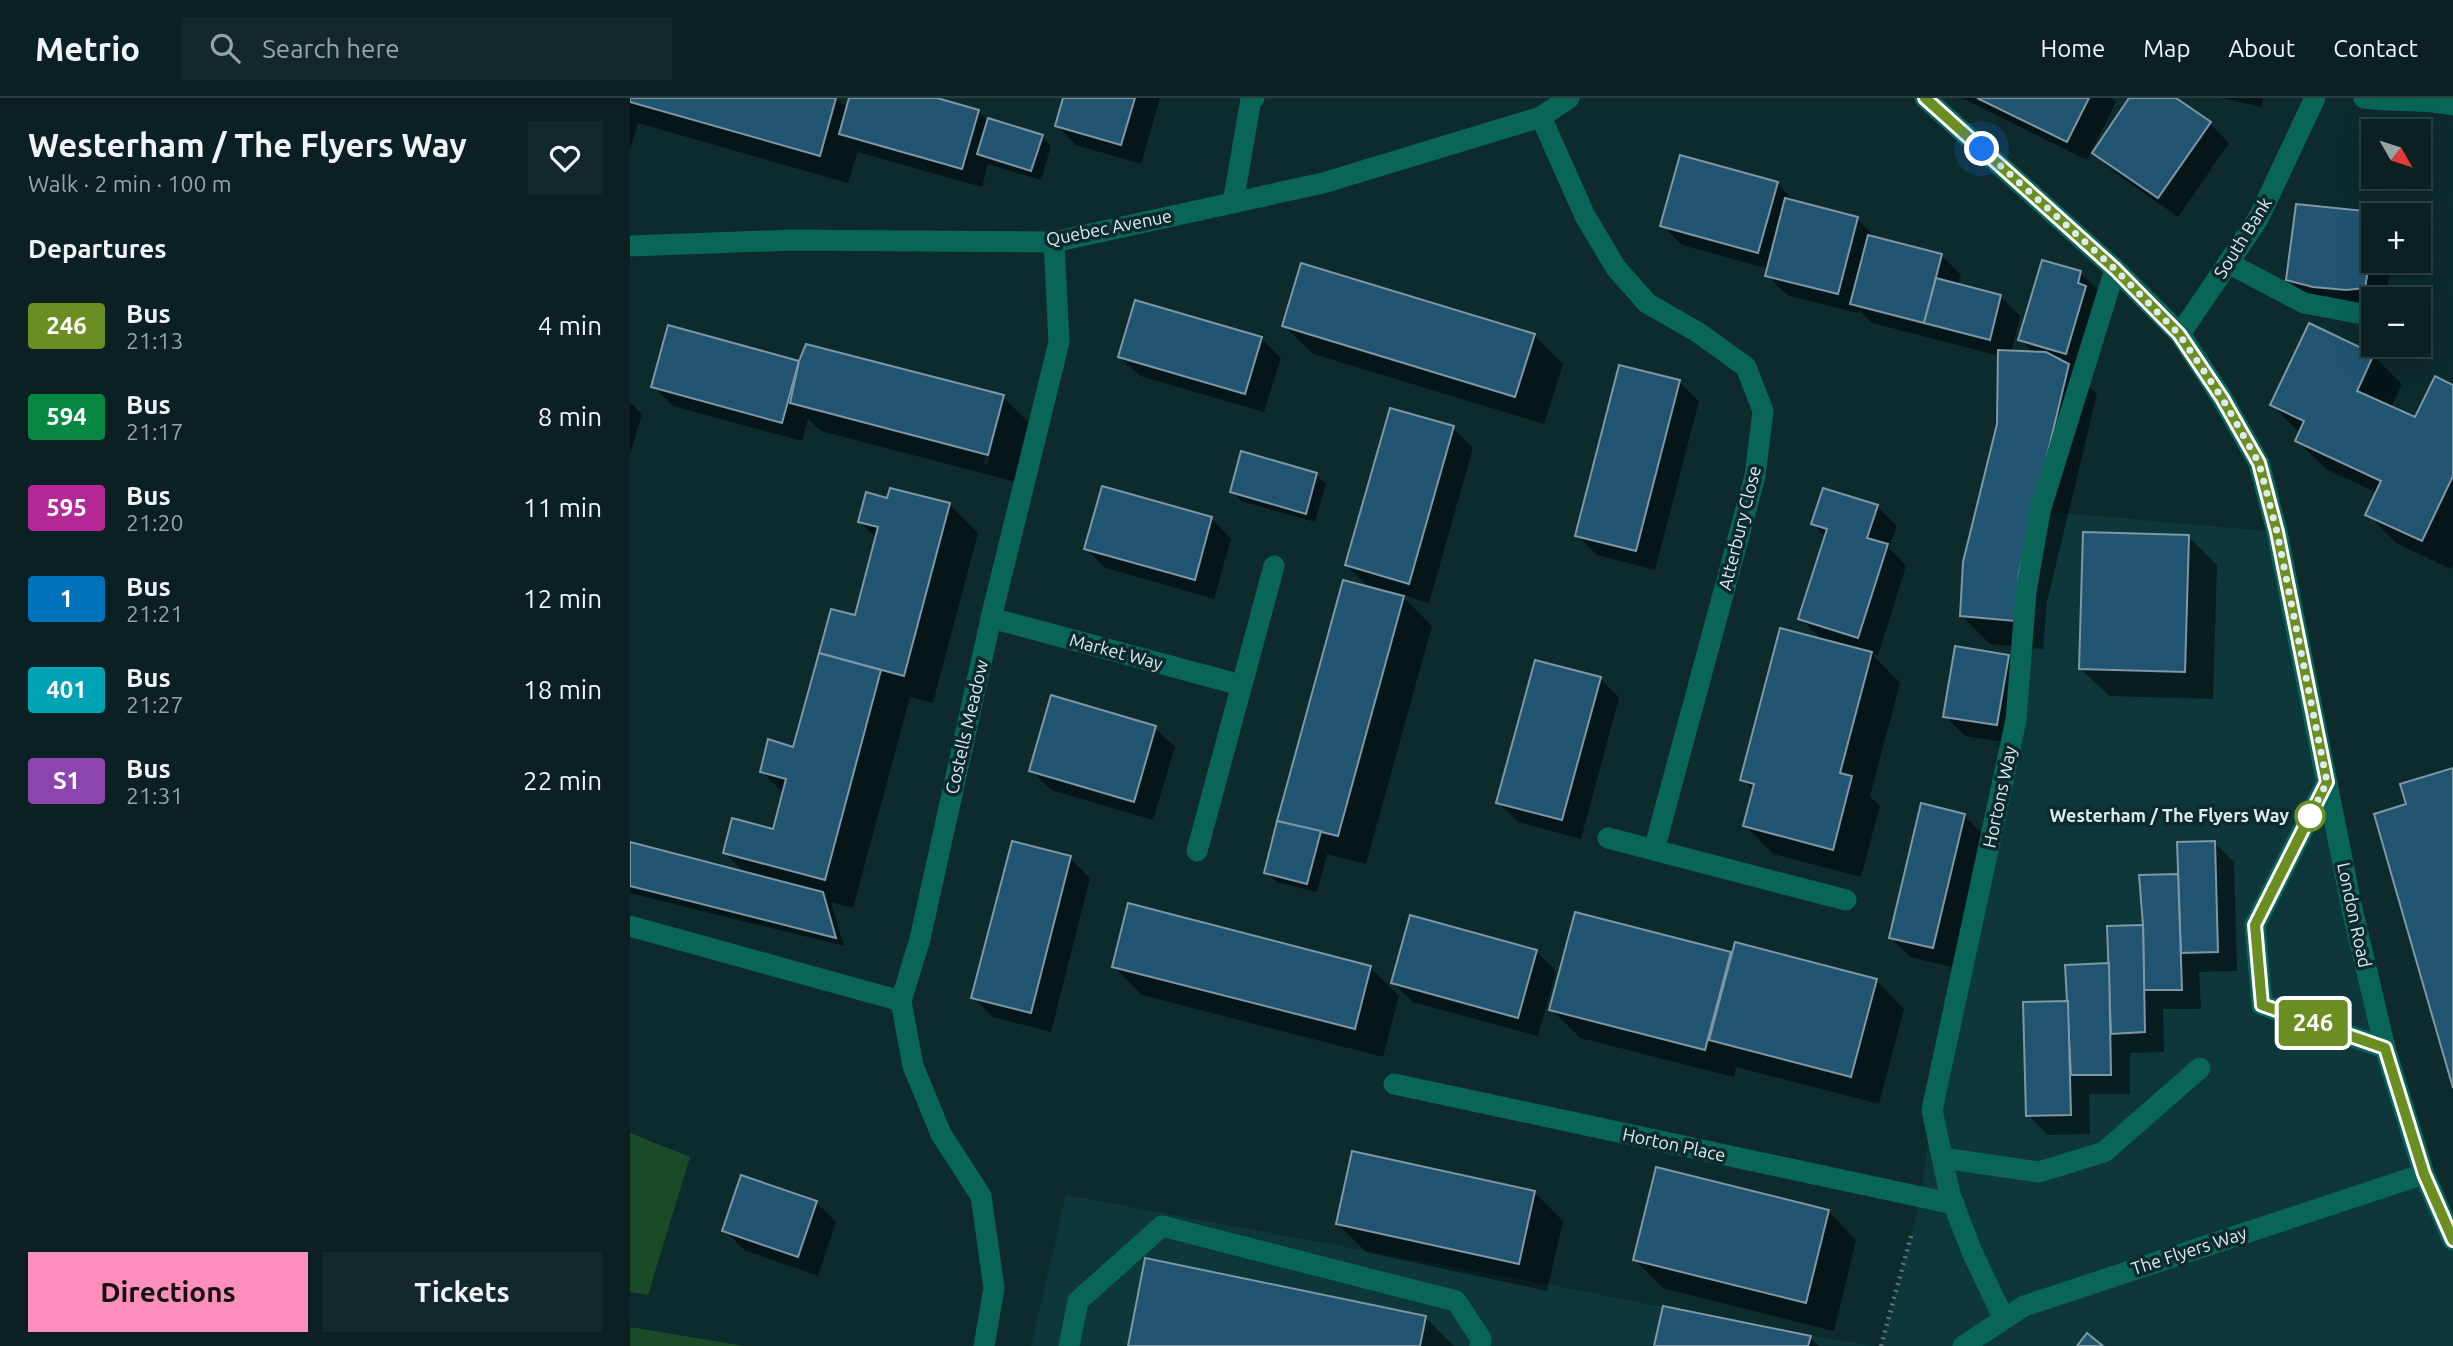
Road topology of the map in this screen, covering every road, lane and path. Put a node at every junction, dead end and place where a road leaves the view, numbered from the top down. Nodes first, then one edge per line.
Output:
1 (1254, 98) edge
2 (1569, 98) edge
3 (1925, 98) edge
4 (2315, 98) edge
5 (2364, 98) edge
6 (2453, 105) edge
7 (1541, 117) junction
8 (1233, 203) junction
9 (1054, 242) junction
10 (630, 246) edge
11 (2228, 263) junction
12 (2115, 269) junction
13 (2361, 314) edge
14 (2179, 334) junction
15 (1274, 566) dead end
16 (991, 618) junction
17 (1241, 685) junction
18 (2327, 782) junction
19 (1608, 838) dead end
20 (1654, 850) junction
21 (1197, 851) dead end
22 (1846, 900) dead end
23 (630, 926) edge
24 (901, 1001) junction
25 (2385, 1048) junction
26 (2200, 1068) dead end
27 (1394, 1084) dead end
28 (1943, 1158) junction
29 (2424, 1174) junction
30 (1954, 1204) junction
31 (2453, 1240) edge
32 (2004, 1319) junction
33 (984, 1346) edge
34 (1069, 1346) edge
35 (1480, 1346) edge
36 (1963, 1346) edge

1 - 8 street
2 - 7 street, Quebec Avenue
3 - 12 street, London Road
4 - 11 street, South Bank
5 - 6 street
7 - 8 street, Quebec Avenue
7 - 20 street, Atterbury Close
8 - 9 street, Quebec Avenue
9 - 10 street, Quebec Avenue
9 - 16 street, Costells Meadow
11 - 13 street
11 - 14 street, South Bank
12 - 14 street, London Road
12 - 28 street, Hortons Way
14 - 18 street, London Road
15 - 17 street
16 - 17 street, Market Way
16 - 24 street, Costells Meadow
17 - 21 street
18 - 25 street, London Road
18 - 25 street
19 - 20 street
20 - 22 street
23 - 24 street
24 - 33 street, Costells Meadow
25 - 29 street, London Road
26 - 28 street
27 - 30 street, Horton Place
28 - 30 street, Hortons Way
29 - 31 street, London Road
29 - 32 street, The Flyers Way
30 - 32 street, Hortons Way
32 - 36 street, The Flyers Way
34 - 35 street

